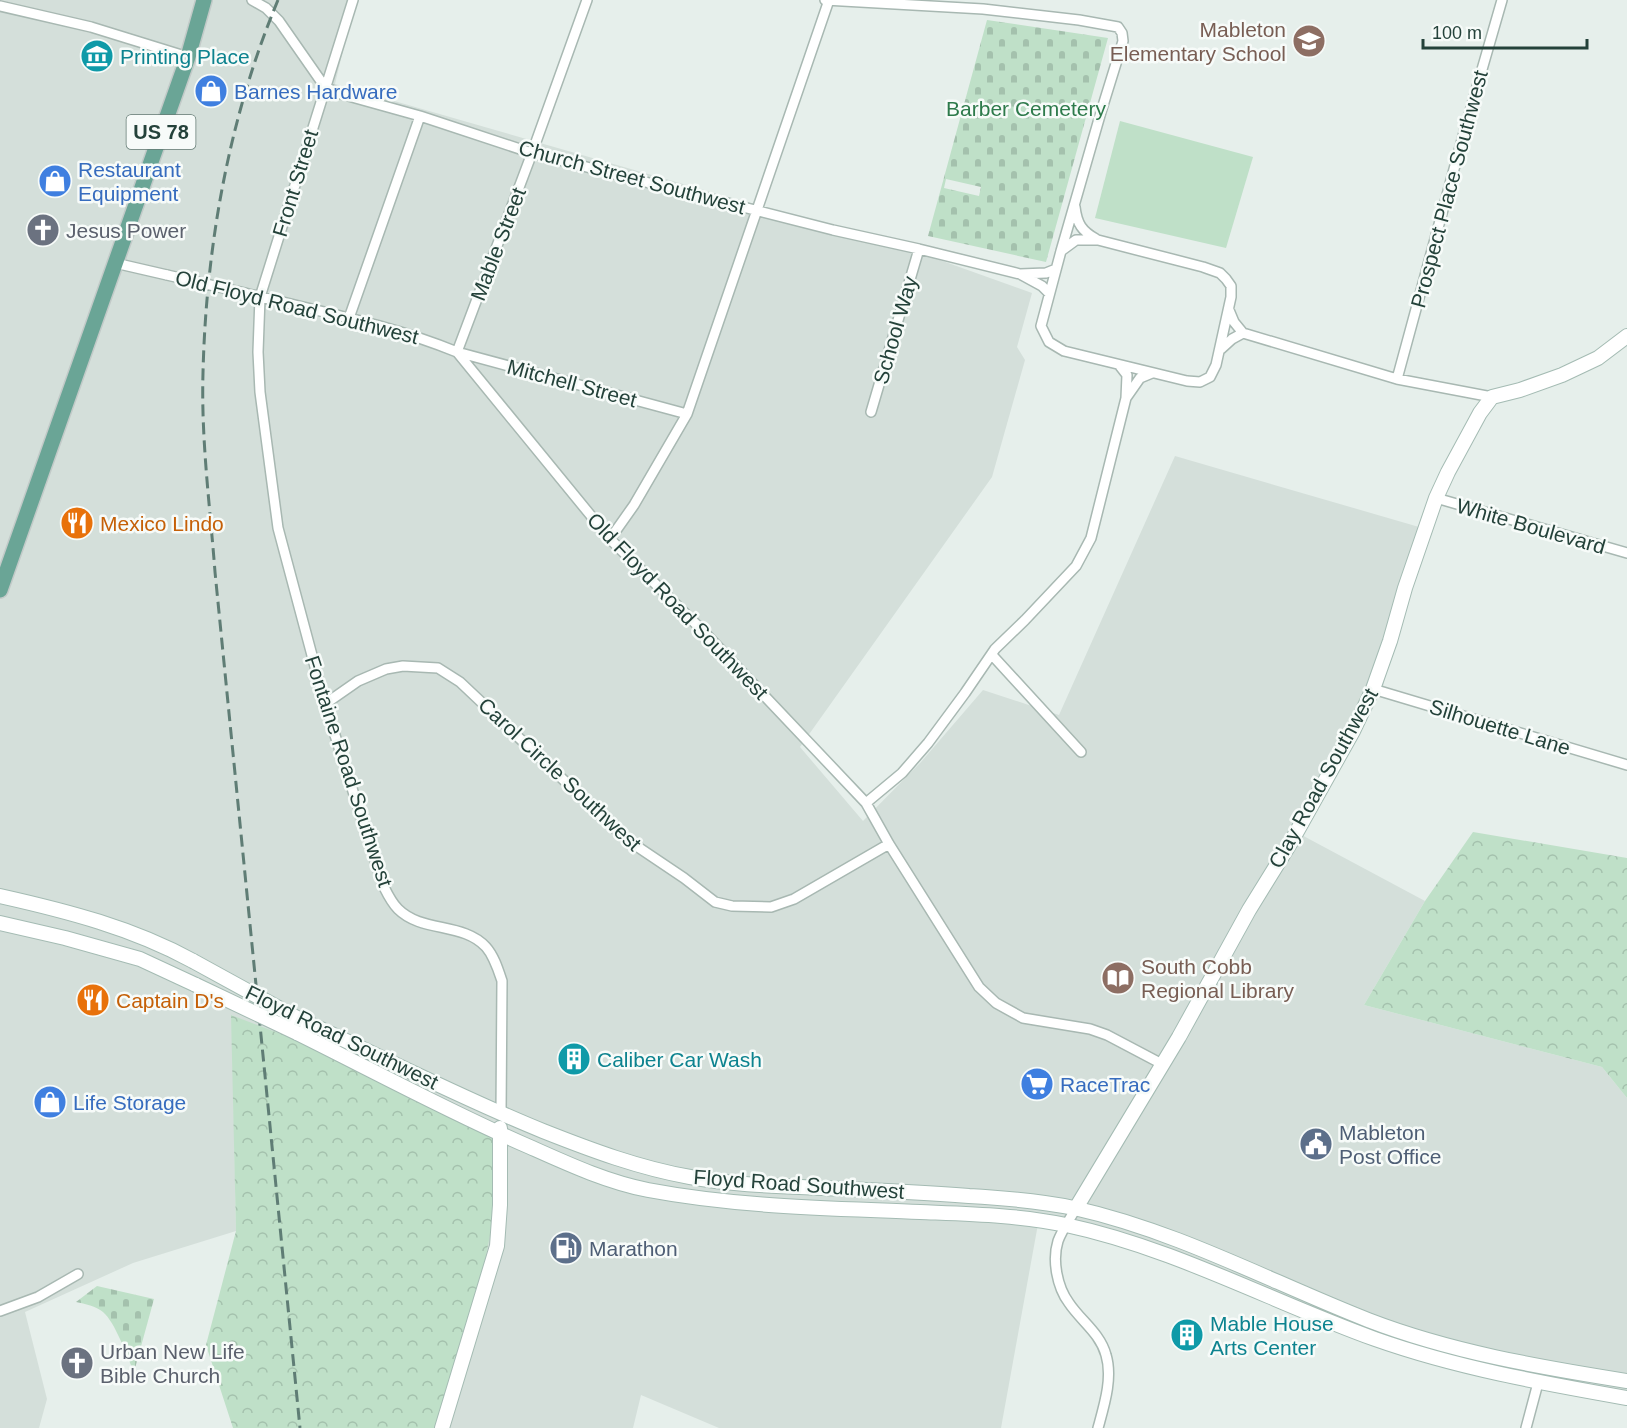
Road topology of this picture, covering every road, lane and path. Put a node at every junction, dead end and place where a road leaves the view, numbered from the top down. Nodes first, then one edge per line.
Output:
1 (204, 0) edge
2 (252, 0) edge
3 (353, 0) edge
4 (587, 0) edge
5 (827, 0) edge
6 (1502, 0) edge
7 (0, 6) edge
8 (188, 57) junction
9 (325, 87) junction
10 (420, 116) junction
11 (532, 153) junction
12 (1075, 201) junction
13 (758, 210) junction
14 (1098, 240) junction
15 (919, 249) junction
16 (1061, 251) junction
17 (115, 263) junction
18 (1056, 269) junction
19 (1020, 274) junction
20 (1049, 293) junction
21 (260, 297) junction
22 (1229, 310) junction
23 (349, 318) junction
24 (1243, 333) junction
25 (1627, 336) edge
26 (1220, 350) junction
27 (456, 352) junction
28 (1120, 366) junction
29 (1152, 373) junction
30 (1397, 379) junction
31 (1492, 397) junction
32 (1126, 398) junction
33 (871, 412) dead end
34 (687, 414) junction
35 (1436, 498) junction
36 (610, 539) junction
37 (1627, 553) edge
38 (0, 590) edge
39 (992, 655) junction
40 (1373, 689) junction
41 (325, 704) junction
42 (1081, 752) dead end
43 (1627, 765) edge
44 (866, 803) junction
45 (889, 844) junction
46 (0, 896) edge
47 (0, 923) edge
48 (1162, 1064) junction
49 (501, 1114) junction
50 (500, 1135) junction
51 (1076, 1208) junction
52 (1066, 1225) junction
53 (78, 1274) dead end
54 (0, 1311) edge
55 (1627, 1381) edge
56 (1538, 1383) junction
57 (1627, 1398) edge
58 (442, 1428) edge
59 (1098, 1428) edge
60 (1526, 1428) edge

1 - 8 main road, US 78
2 - 9 street
3 - 9 street, Front Street
4 - 11 street, Mable Street
5 - 12 street
5 - 13 street
6 - 30 street, Prospect Place Southwest
7 - 8 street
8 - 17 main road, US 78
9 - 10 street, Church Street Southwest
9 - 21 street, Front Street
10 - 11 street, Church Street Southwest
10 - 23 street
11 - 13 street, Church Street Southwest
11 - 27 street, Mable Street
12 - 14 street
12 - 16 street
13 - 15 street, Church Street Southwest
13 - 34 street
14 - 16 street
14 - 22 street
15 - 19 street, Church Street Southwest
15 - 33 street, School Way
16 - 18 street
17 - 21 street, Old Floyd Road Southwest, bridge
17 - 38 main road, US 78
18 - 19 street
18 - 20 street
19 - 20 street, Church Street Southwest
20 - 28 street
21 - 23 street, Old Floyd Road Southwest
21 - 41 street, Fontaine Road Southwest
22 - 24 street
22 - 26 street
23 - 27 street, Old Floyd Road Southwest
24 - 26 street
24 - 30 street
25 - 31 main road
26 - 29 street
27 - 34 street, Mitchell Street
27 - 36 street, Old Floyd Road Southwest
28 - 29 street
28 - 32 street
29 - 32 street
30 - 31 street
31 - 35 main road, Clay Road Southwest
32 - 39 street
34 - 36 street
35 - 37 street, White Boulevard
35 - 40 main road, Clay Road Southwest
36 - 44 street, Old Floyd Road Southwest
39 - 42 street
39 - 44 street
40 - 43 street, Silhouette Lane
40 - 48 main road, Clay Road Southwest
41 - 45 street, Carol Circle Southwest
41 - 49 street, Fontaine Road Southwest
44 - 45 street, Old Floyd Road Southwest
45 - 48 street, Old Floyd Road Southwest
46 - 49 main road, Floyd Road Southwest, bridge
47 - 50 main road, Floyd Road Southwest, bridge
48 - 51 main road, Clay Road Southwest
49 - 50 main road, Fontaine Road Southwest
49 - 51 main road, Floyd Road Southwest
50 - 52 main road, Floyd Road Southwest
50 - 58 main road, Fontaine Road Southwest
51 - 52 street
51 - 55 main road, Floyd Road Southwest
52 - 56 main road, Floyd Road Southwest
52 - 59 street
53 - 54 street
56 - 57 main road, Floyd Road Southwest
56 - 60 street

